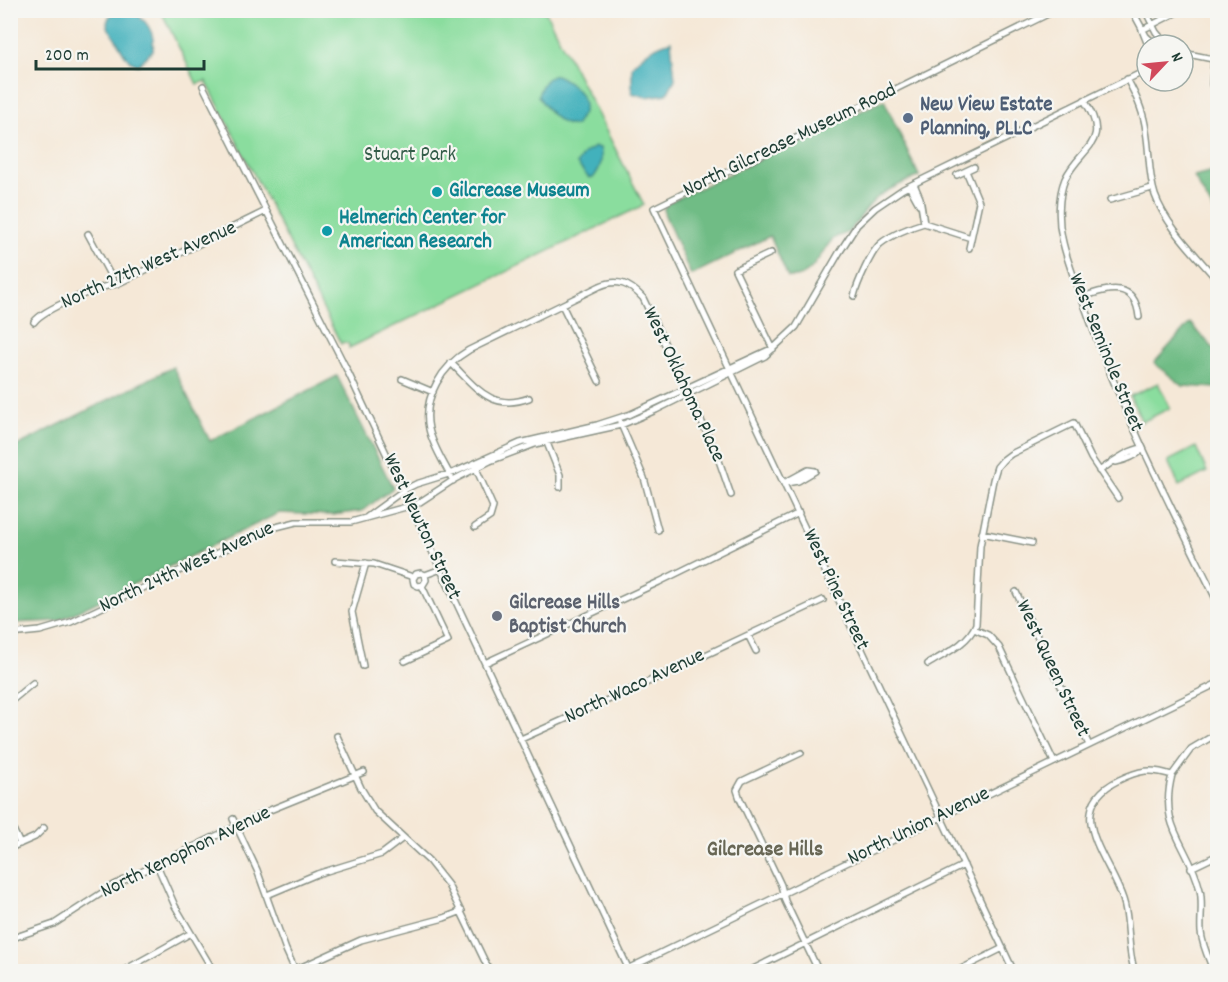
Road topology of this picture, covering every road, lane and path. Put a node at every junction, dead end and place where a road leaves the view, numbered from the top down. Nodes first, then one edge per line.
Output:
1 (1056, 10) edge
2 (1132, 10) edge
3 (1145, 10) edge
4 (1181, 10) edge
5 (1152, 25) junction
6 (1142, 30) junction
7 (1143, 33) edge
8 (1145, 33) edge
9 (1158, 33) edge
10 (1195, 56) edge
11 (1216, 60) edge
12 (1135, 75) edge
13 (1127, 79) junction
14 (203, 86) dead end
15 (1084, 100) junction
16 (1218, 104) edge
17 (974, 167) dead end
18 (966, 171) junction
19 (957, 175) dead end
20 (912, 185) junction
21 (1152, 188) junction
22 (1110, 200) dead end
23 (654, 208) joint
24 (267, 211) junction
25 (924, 223) junction
26 (88, 234) dead end
27 (971, 238) junction
28 (969, 248) dead end
29 (771, 253) dead end
30 (1218, 281) edge
31 (115, 284) junction
32 (854, 296) dead end
33 (1082, 297) junction
34 (562, 305) junction
35 (1139, 316) dead end
36 (34, 322) dead end
37 (773, 349) junction
38 (451, 363) junction
39 (731, 370) junction
40 (402, 379) dead end
41 (599, 381) dead end
42 (687, 391) junction
43 (433, 392) junction
44 (529, 398) dead end
45 (620, 422) junction
46 (546, 439) junction
47 (1143, 448) junction
48 (475, 465) junction
49 (1099, 471) junction
50 (449, 474) junction
51 (453, 481) junction
52 (784, 483) junction
53 (560, 487) dead end
54 (404, 490) junction
55 (730, 495) dead end
56 (1118, 498) dead end
57 (411, 506) junction
58 (799, 513) junction
59 (366, 518) junction
60 (475, 527) dead end
61 (658, 530) dead end
62 (982, 533) junction
63 (1032, 543) dead end
64 (335, 561) dead end
65 (366, 563) junction
66 (441, 569) junction
67 (425, 575) junction
68 (413, 577) junction
69 (422, 586) junction
70 (1016, 592) dead end
71 (823, 600) dead end
72 (1218, 603) edge
73 (974, 629) junction
74 (10, 634) edge
75 (748, 635) junction
76 (756, 651) dead end
77 (405, 662) dead end
78 (485, 663) junction
79 (928, 663) dead end
80 (363, 666) dead end
81 (33, 683) dead end
82 (1218, 683) edge
83 (10, 702) edge
84 (1218, 732) edge
85 (337, 736) dead end
86 (521, 739) junction
87 (1089, 745) junction
88 (801, 753) dead end
89 (1054, 762) junction
90 (363, 772) dead end
91 (1172, 775) junction
92 (356, 776) junction
93 (941, 816) junction
94 (232, 819) dead end
95 (10, 824) edge
96 (237, 827) junction
97 (44, 828) dead end
98 (403, 838) junction
99 (20, 844) junction
100 (10, 848) edge
101 (1218, 855) edge
102 (157, 865) junction
103 (964, 865) junction
104 (1191, 868) junction
105 (783, 894) junction
106 (267, 895) junction
107 (462, 911) junction
108 (191, 933) junction
109 (10, 939) edge
110 (805, 942) junction
111 (1003, 948) junction
112 (629, 970) edge
113 (296, 971) edge
114 (121, 972) edge
115 (214, 972) edge
116 (490, 972) edge
117 (621, 972) edge
118 (747, 972) edge
119 (819, 972) edge
120 (955, 972) edge
121 (1014, 972) edge
122 (1135, 972) edge
123 (1214, 972) edge

1 - 23 street, North Gilcrease Museum Road
2 - 6 street
3 - 5 street
4 - 5 street
5 - 6 street
5 - 9 street
6 - 7 street
6 - 8 street
10 - 11 street
11 - 16 street
12 - 13 street, North 24th West Avenue
13 - 15 street, North 24th West Avenue
13 - 21 street
14 - 24 street, West Newton Street
15 - 20 street, North 24th West Avenue
15 - 33 street, West Seminole Street
17 - 18 street
18 - 19 street
18 - 27 street
20 - 25 street
20 - 37 street, North 24th West Avenue
21 - 22 street
21 - 30 street
23 - 39 street, West Pine Street
24 - 31 street, North 27th West Avenue
24 - 54 street, West Newton Street
25 - 27 street
25 - 32 street
26 - 31 street
27 - 28 street
29 - 37 street
31 - 36 street, North 27th West Avenue
33 - 35 street
33 - 47 street, West Seminole Street
34 - 38 street
34 - 41 street
34 - 42 street, West Oklahoma Place
37 - 39 street, North 24th West Avenue
38 - 43 street
38 - 44 street
39 - 42 street, North 24th West Avenue
39 - 52 street, West Pine Street
40 - 43 street
42 - 45 street, North 24th West Avenue
42 - 55 street, West Oklahoma Place
43 - 50 street
45 - 46 street, North 24th West Avenue
45 - 61 street
46 - 48 street, North 24th West Avenue
46 - 53 street
47 - 49 street
47 - 72 street, West Seminole Street
48 - 50 street, North 24th West Avenue
48 - 51 street, North 24th West Avenue
48 - 60 street
49 - 56 street
49 - 62 street
50 - 51 street
50 - 54 street, North 24th West Avenue
51 - 57 street, North 24th West Avenue
52 - 52 street
52 - 58 street, West Pine Street
54 - 57 street, West Newton Street
54 - 59 street, North 24th West Avenue
57 - 59 street, North 24th West Avenue
57 - 66 street, West Newton Street
58 - 78 street
58 - 93 street, West Pine Street
59 - 74 street, North 24th West Avenue
62 - 63 street
62 - 73 street
64 - 65 street
65 - 68 street
65 - 80 street
66 - 67 street
66 - 78 street, West Newton Street
67 - 68 street
67 - 69 street
68 - 69 street
69 - 77 street
70 - 87 street, West Queen Street
71 - 75 street, North Waco Avenue
73 - 79 street
73 - 89 street
75 - 76 street
75 - 86 street, North Waco Avenue
78 - 86 street, West Newton Street
81 - 83 street
82 - 87 street, North Union Avenue
84 - 91 street
85 - 92 street
86 - 112 street, West Newton Street
87 - 89 street, North Union Avenue
88 - 105 street
89 - 93 street, North Union Avenue
90 - 92 street, North Xenophon Avenue
91 - 104 street
91 - 122 street
92 - 96 street, North Xenophon Avenue
92 - 98 street
93 - 103 street, West Pine Street
93 - 105 street, North Union Avenue
94 - 96 street
95 - 99 street
96 - 102 street, North Xenophon Avenue
96 - 106 street
97 - 99 street
98 - 106 street
98 - 107 street
99 - 100 street
101 - 104 street
102 - 108 street
102 - 109 street, North Xenophon Avenue
103 - 110 street
103 - 111 street, West Pine Street
104 - 123 street
105 - 110 street
105 - 112 street, North Union Avenue
106 - 113 street
107 - 113 street
107 - 116 street
108 - 114 street
108 - 115 street
110 - 118 street
110 - 119 street
111 - 120 street
111 - 121 street, West Pine Street
112 - 117 street, North Union Avenue

